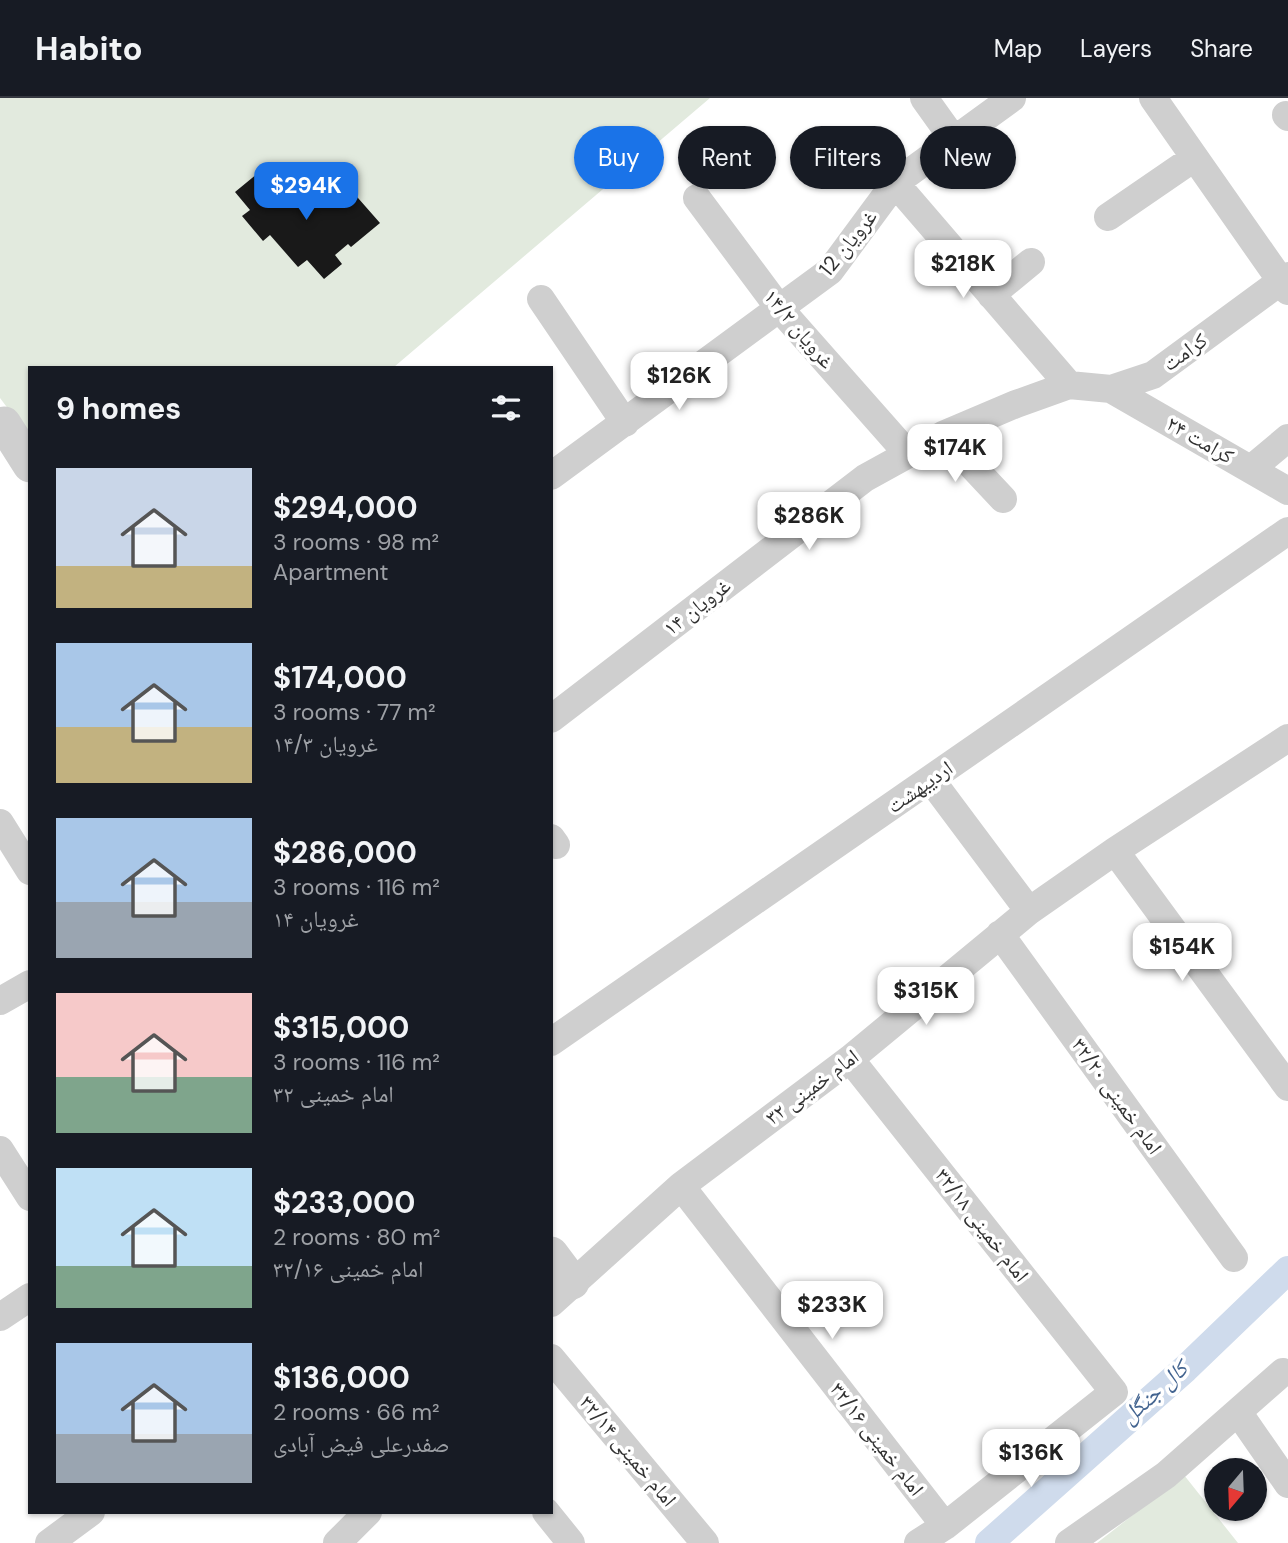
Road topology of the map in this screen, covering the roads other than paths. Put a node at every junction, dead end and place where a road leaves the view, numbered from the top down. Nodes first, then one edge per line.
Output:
1 (924, 98) edge
2 (1012, 98) edge
3 (1153, 98) edge
4 (944, 126) edge
5 (973, 126) edge
6 (1194, 158) junction
7 (890, 189) edge
8 (899, 189) edge
9 (697, 198) dead end
10 (1108, 217) dead end
11 (1031, 262) dead end
12 (1285, 283) edge
13 (991, 295) junction
14 (541, 299) dead end
15 (779, 308) junction
16 (1069, 385) junction
17 (1111, 389) junction
18 (625, 423) junction
19 (0, 428) edge
20 (943, 435) junction
21 (1288, 438) edge
22 (908, 454) junction
23 (28, 462) edge
24 (1251, 469) junction
25 (553, 475) edge
26 (1288, 491) edge
27 (1003, 499) dead end
28 (1288, 531) edge
29 (553, 717) edge
30 (1288, 738) edge
31 (931, 779) junction
32 (0, 822) edge
33 (1115, 850) junction
34 (28, 868) edge
35 (1029, 911) junction
36 (1000, 934) junction
37 (28, 985) edge
38 (0, 1001) edge
39 (553, 1041) edge
40 (850, 1059) junction
41 (1288, 1087) edge
42 (0, 1150) edge
43 (681, 1186) junction
44 (28, 1194) edge
45 (1234, 1258) dead end
46 (553, 1262) edge
47 (561, 1292) edge
48 (28, 1298) edge
49 (0, 1317) edge
50 (553, 1360) edge
51 (1283, 1372) dead end
52 (1237, 1412) junction
53 (1288, 1484) edge
54 (88, 1514) edge
55 (548, 1514) edge
56 (945, 1526) junction
57 (48, 1543) edge
58 (571, 1543) edge
59 (705, 1543) edge
60 (918, 1543) edge
61 (1069, 1543) edge

1 - 4 street
2 - 5 street, غرویان 12
3 - 6 street
6 - 10 street
6 - 12 street
7 - 15 street, غرویان 12
8 - 13 street
9 - 15 street, غرویان ۱۴/۲
11 - 13 street
12 - 17 street, کرامت
13 - 16 street
14 - 18 street
15 - 18 street, غرویان 12
15 - 22 street, غرویان ۱۴/۲
16 - 17 street, کرامت
16 - 20 street, غرویان ۱۴
17 - 24 street, کرامت ۲۴
18 - 25 street, غرویان 12
19 - 23 street
20 - 22 street, غرویان ۱۴
20 - 27 street
21 - 24 street
22 - 29 street, غرویان ۱۴
24 - 26 street, کرامت ۲۴
28 - 31 street, اردیبهشت
30 - 33 street, امام خمینی ۳۲
31 - 35 street
31 - 39 street, اردیبهشت
32 - 34 street
33 - 35 street, امام خمینی ۳۲
33 - 41 street
35 - 36 street, امام خمینی ۳۲
36 - 40 street, امام خمینی ۳۲
36 - 45 street, امام خمینی ۳۲/۲۰
37 - 38 street
40 - 43 street, امام خمینی ۳۲
40 - 56 street, امام خمینی ۳۲/۱۸
42 - 44 street
43 - 47 street, امام خمینی ۳۲
43 - 56 street, امام خمینی ۳۲/۱۶
46 - 47 street
48 - 49 street
50 - 59 street, امام خمینی ۳۲/۱۴
51 - 52 street
52 - 53 street
52 - 61 street
54 - 57 street
55 - 58 street
56 - 60 street

